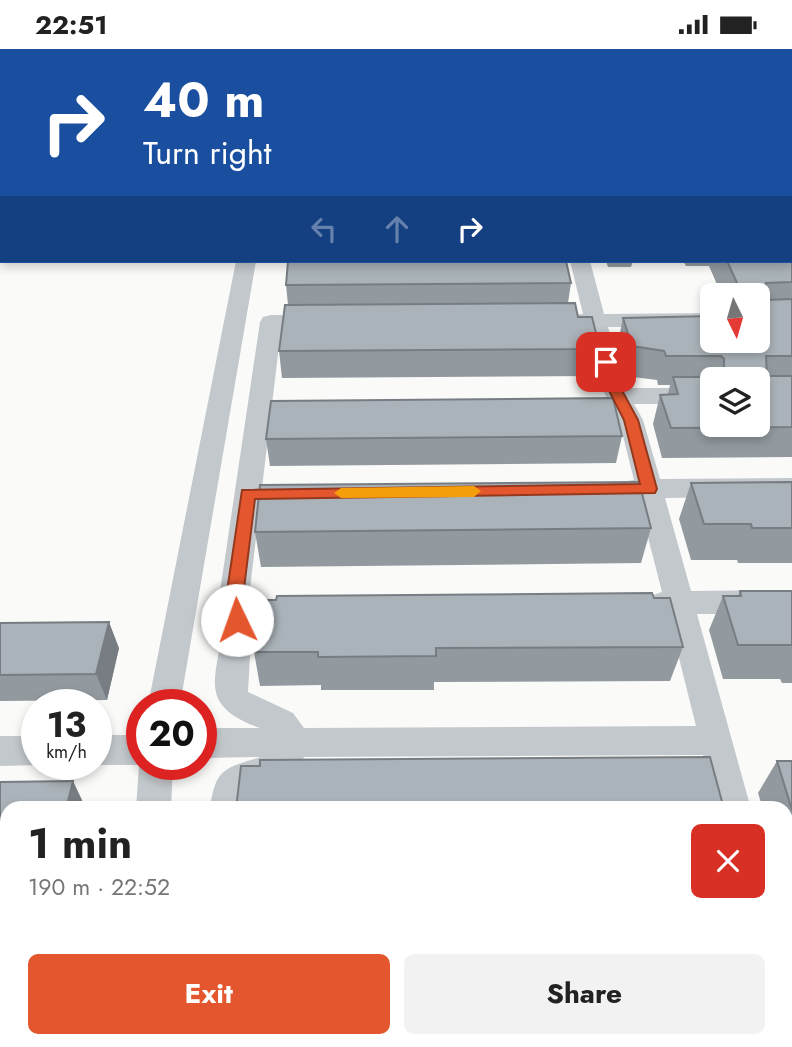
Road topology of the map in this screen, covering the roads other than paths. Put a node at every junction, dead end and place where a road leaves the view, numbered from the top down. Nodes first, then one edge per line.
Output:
1 (246, 263) edge
2 (573, 265) edge
3 (596, 320) junction
4 (700, 320) edge
5 (339, 321) edge
6 (528, 321) edge
7 (618, 396) junction
8 (700, 396) edge
9 (792, 487) edge
10 (608, 489) edge
11 (649, 489) junction
12 (248, 494) junction
13 (275, 494) edge
14 (792, 602) edge
15 (637, 603) edge
16 (679, 603) junction
17 (167, 689) edge
18 (716, 740) junction
19 (217, 743) edge
20 (294, 743) junction
21 (0, 751) edge
22 (21, 751) edge
23 (155, 780) edge
24 (154, 801) edge
25 (228, 801) edge
26 (732, 801) edge

1 - 17 street
2 - 3 street
3 - 4 street
3 - 6 street
3 - 7 street
5 - 12 street
7 - 8 street
7 - 11 street
9 - 11 street
10 - 11 street
11 - 16 street
12 - 13 street
12 - 20 street
14 - 16 street
15 - 16 street
16 - 18 street
18 - 20 street
18 - 26 street
19 - 20 street
20 - 25 street
21 - 22 street
23 - 24 street

